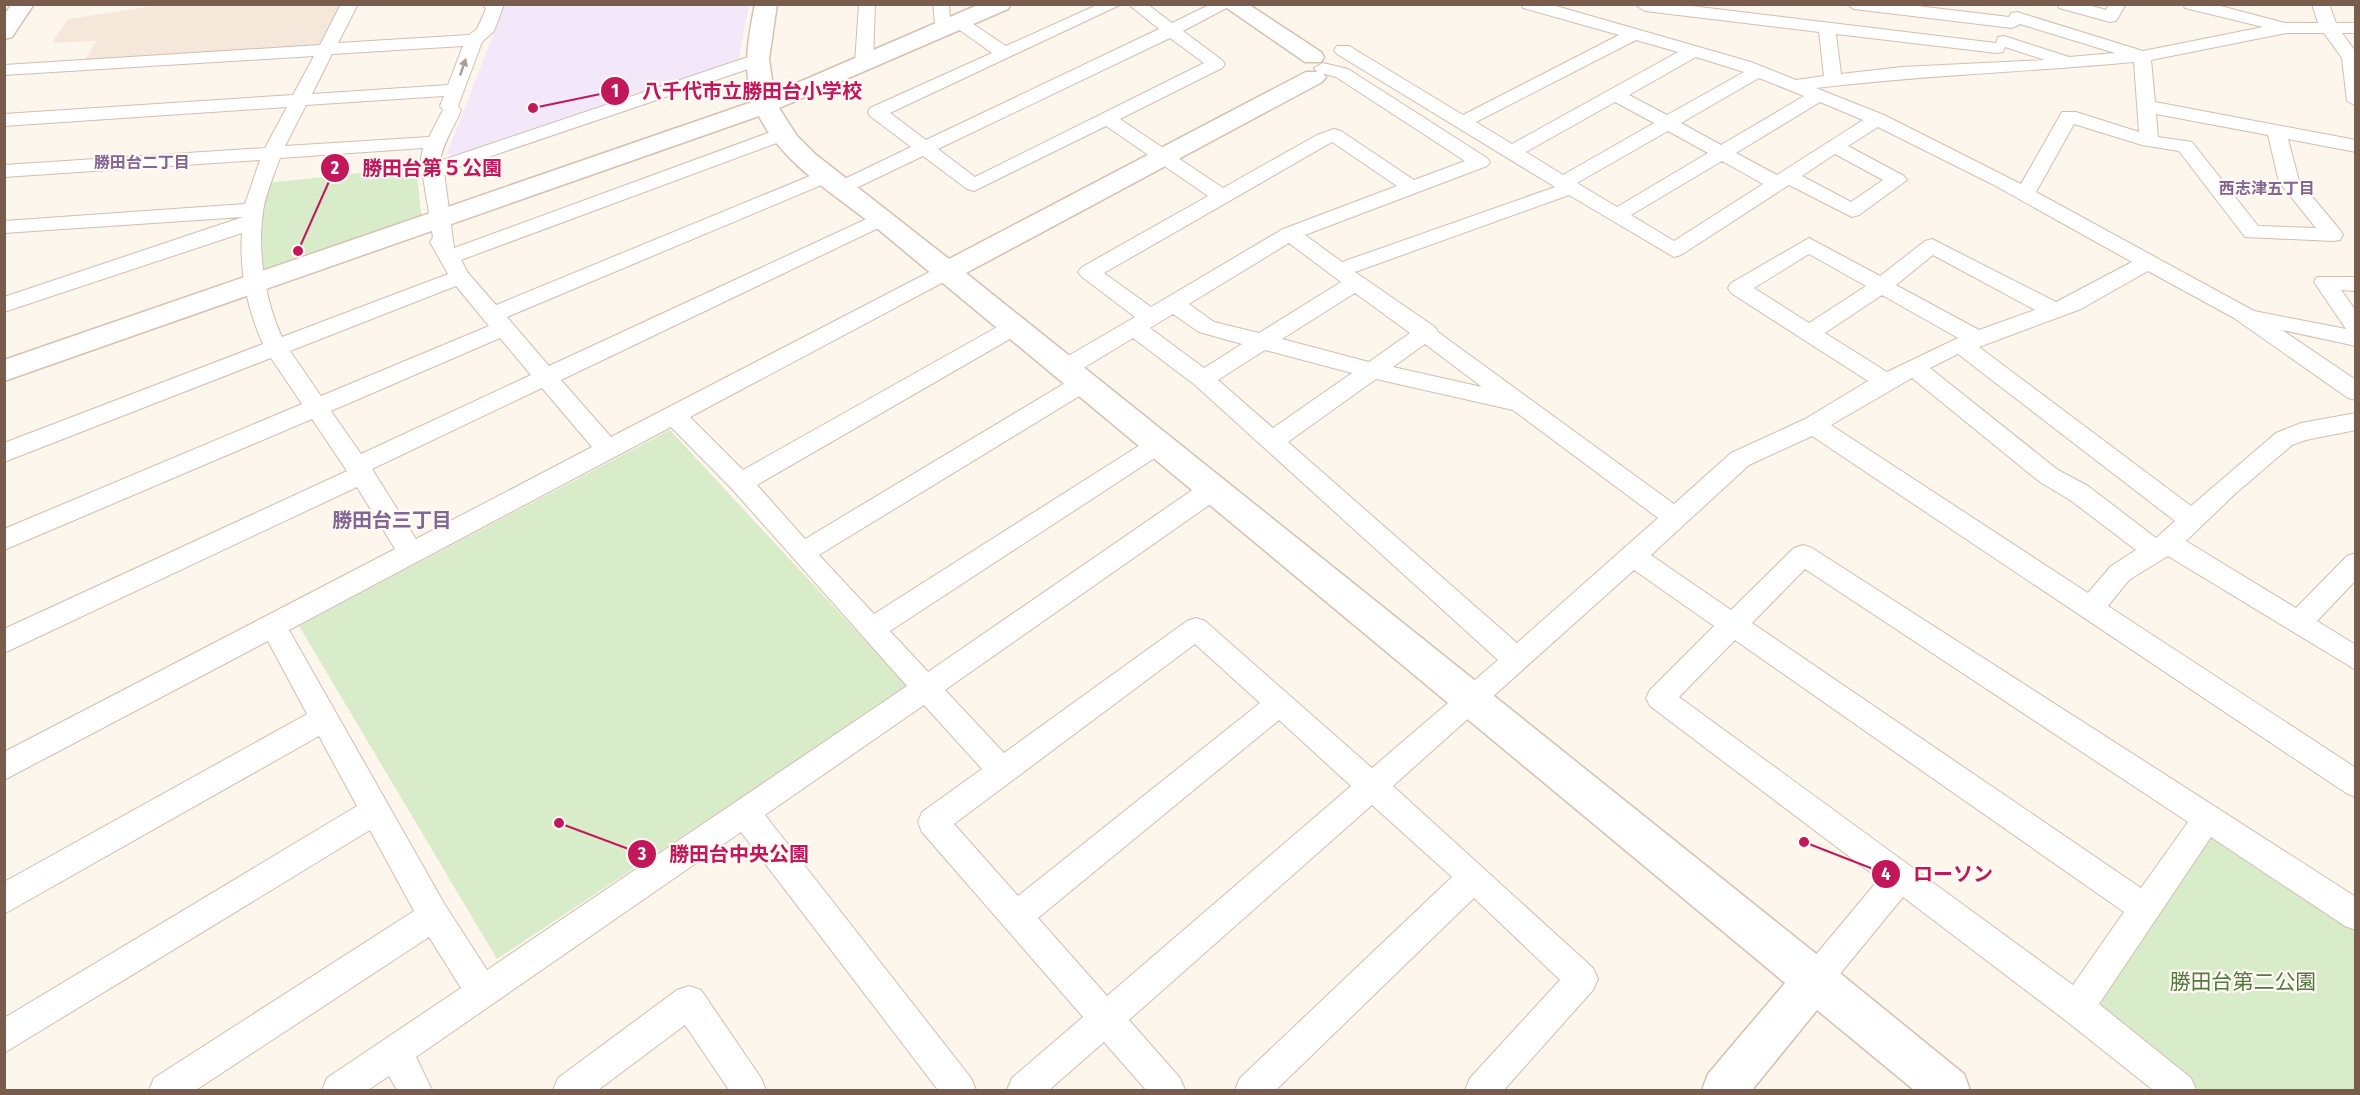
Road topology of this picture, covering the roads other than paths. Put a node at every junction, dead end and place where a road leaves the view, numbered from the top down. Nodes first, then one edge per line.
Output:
1 (23, 4) edge
2 (350, 4) edge
3 (490, 4) edge
4 (766, 4) edge
5 (867, 4) edge
6 (1000, 4) edge
7 (1114, 4) edge
8 (1136, 4) edge
9 (1226, 4) edge
10 (1232, 4) edge
11 (1529, 4) edge
12 (1853, 4) edge
13 (2065, 4) edge
14 (2118, 4) edge
15 (2320, 4) edge
16 (1645, 5) edge
17 (2201, 6) edge
18 (2017, 15) edge
19 (947, 19) edge
20 (1827, 28) junction
21 (2286, 28) junction
22 (2329, 28) junction
23 (2355, 28) edge
24 (5, 30) edge
25 (1171, 30) junction
26 (1855, 32) junction
27 (1629, 34) junction
28 (1895, 36) junction
29 (474, 40) junction
30 (2000, 45) junction
31 (325, 50) junction
32 (1343, 50) dead end
33 (1694, 51) junction
34 (1006, 54) junction
35 (2142, 56) junction
36 (2353, 59) edge
37 (757, 60) junction
38 (864, 63) junction
39 (2073, 63) junction
40 (1317, 67) junction
41 (2000, 69) junction
42 (4, 70) edge
43 (1758, 71) junction
44 (1902, 72) junction
45 (1833, 79) junction
46 (1797, 85) junction
47 (454, 90) junction
48 (1616, 95) junction
49 (1819, 95) junction
50 (300, 100) junction
51 (2355, 101) edge
52 (766, 105) junction
53 (2145, 106) junction
54 (1107, 119) junction
55 (1877, 119) junction
56 (4, 120) edge
57 (1462, 123) junction
58 (1668, 123) junction
59 (2277, 131) junction
60 (783, 134) junction
61 (2149, 141) junction
62 (434, 142) junction
63 (1834, 146) junction
64 (2355, 146) edge
65 (924, 148) junction
66 (272, 152) junction
67 (1512, 152) junction
68 (1722, 152) junction
69 (1162, 157) junction
70 (435, 169) junction
71 (4, 171) edge
72 (1782, 180) junction
73 (836, 181) junction
74 (1567, 186) junction
75 (1413, 188) junction
76 (2024, 195) junction
77 (1223, 196) junction
78 (1617, 215) junction
79 (252, 216) junction
80 (439, 219) junction
81 (882, 219) junction
82 (77, 221) junction
83 (4, 227) edge
84 (1290, 234) junction
85 (4, 245) edge
86 (447, 257) junction
87 (2148, 262) junction
88 (946, 272) junction
89 (1348, 276) junction
90 (460, 277) junction
91 (255, 283) junction
92 (2355, 284) edge
93 (1882, 285) junction
94 (1174, 304) junction
95 (4, 305) edge
96 (2052, 310) junction
97 (2242, 313) junction
98 (498, 322) junction
99 (1142, 322) junction
100 (1014, 327) junction
101 (2355, 328) edge
102 (1427, 332) junction
103 (1809, 333) junction
104 (2355, 339) edge
105 (1260, 342) junction
106 (1970, 343) junction
107 (277, 350) junction
108 (1915, 368) junction
109 (1370, 370) junction
110 (4, 371) edge
111 (545, 376) junction
112 (1073, 376) junction
113 (1203, 379) junction
114 (1886, 382) junction
115 (2355, 392) edge
116 (1518, 403) junction
117 (317, 408) junction
118 (674, 415) junction
119 (2355, 421) edge
120 (1813, 425) junction
121 (1272, 441) junction
122 (1159, 444) junction
123 (607, 449) junction
124 (4, 453) edge
125 (359, 470) junction
126 (741, 483) junction
127 (1213, 489) junction
128 (1676, 518) junction
129 (2192, 520) junction
130 (4, 540) edge
131 (2161, 546) junction
132 (411, 553) junction
133 (802, 553) junction
134 (1633, 556) junction
135 (2355, 563) edge
136 (2091, 608) junction
137 (1733, 623) junction
138 (2298, 623) junction
139 (273, 626) junction
140 (873, 628) junction
141 (4, 642) edge
142 (2355, 659) edge
143 (1517, 660) junction
144 (927, 686) junction
145 (1470, 699) junction
146 (1280, 703) junction
147 (323, 720) junction
148 (4, 767) edge
149 (1002, 771) junction
150 (2355, 784) edge
151 (1371, 786) junction
152 (377, 810) junction
153 (745, 813) junction
154 (2208, 817) junction
155 (1901, 875) junction
156 (1474, 877) junction
157 (4, 899) edge
158 (2144, 908) junction
159 (2355, 915) edge
160 (434, 916) junction
161 (1017, 916) junction
162 (1815, 980) junction
163 (482, 992) junction
164 (2077, 1008) junction
165 (1105, 1020) junction
166 (4, 1037) edge
167 (395, 1052) junction
168 (1489, 1088) edge
169 (166, 1090) edge
170 (339, 1090) edge
171 (415, 1090) edge
172 (570, 1090) edge
173 (749, 1090) edge
174 (959, 1090) edge
175 (1024, 1090) edge
176 (1168, 1090) edge
177 (1252, 1090) edge
178 (1724, 1090) edge
179 (1948, 1090) edge
180 (2179, 1090) edge

1 - 24 street
2 - 31 street
3 - 29 street
4 - 37 street
5 - 38 street
6 - 19 street
7 - 34 street
8 - 25 street
9 - 25 street
10 - 40 street
11 - 27 street
12 - 18 street
12 - 26 street
13 - 14 street
15 - 22 street
16 - 20 street
16 - 27 street
17 - 21 street
18 - 30 street
18 - 35 street
19 - 34 street
19 - 38 street
20 - 26 street
20 - 45 street
21 - 22 street
21 - 35 street
22 - 23 street
22 - 36 street
25 - 54 street
25 - 65 street
26 - 28 street
27 - 33 street
27 - 57 street
28 - 30 street
28 - 44 street
29 - 31 street
47 -> 29 street
30 - 39 street
30 - 41 street
31 - 42 street
31 - 50 street
32 - 57 street
33 - 43 street
33 - 48 street
34 - 65 street
35 - 39 street
35 - 53 street
36 - 51 street
37 - 52 street
37 - 70 street
38 - 52 street
39 - 41 street
40 - 69 street
40 - 75 street
41 - 44 street
43 - 46 street
43 - 58 street
44 - 45 street
45 - 46 street
46 - 49 street
47 - 50 street
47 - 62 street
48 - 58 street
48 - 67 street
49 - 55 street
49 - 68 street
50 - 56 street
50 - 66 street
52 - 60 street
52 - 80 street
53 - 59 street
53 - 61 street
54 - 65 street
54 - 69 street
55 - 63 street
55 - 76 street
57 - 67 street
58 - 68 street
58 - 74 street
59 - 61 street
59 - 64 street
60 - 73 street
60 - 86 street
61 - 76 street
62 - 66 street
62 - 70 street
63 - 72 street
63 - 72 street
65 - 73 street
66 - 71 street
66 - 79 street
67 - 74 street
68 - 72 street
68 - 78 street
69 - 77 street
69 - 88 street
70 - 80 street
72 - 78 street
73 - 81 street
73 - 98 street
74 - 78 street
74 - 89 street
75 - 77 street
75 - 84 street
76 - 87 street
77 - 99 street
79 - 82 street
79 - 91 street
79 - 95 street
80 - 86 street
80 - 91 street
81 - 88 street
81 - 111 street
82 - 83 street
82 - 85 street
84 - 89 street
84 - 94 street
86 - 90 street
87 - 96 street
87 - 97 street
88 - 100 street
88 - 118 street
89 - 102 street
89 - 105 street
90 - 98 street
90 - 107 street
91 - 107 street
91 - 110 street
92 - 101 street
93 - 96 street
93 - 103 street
93 - 103 street
93 - 106 street
94 - 99 street
94 - 105 street
96 - 106 street
97 - 104 street
97 - 115 street
98 - 111 street
98 - 117 street
99 - 112 street
99 - 113 street
100 - 112 street
100 - 126 street
102 - 109 street
102 - 116 street
103 - 114 street
105 - 109 street
105 - 113 street
106 - 108 street
106 - 129 street
107 - 117 street
107 - 124 street
108 - 114 street
108 - 131 street
109 - 116 street
109 - 121 street
111 - 123 street
111 - 125 street
112 - 122 street
112 - 133 street
113 - 121 street
114 - 120 street
116 - 128 street
117 - 125 street
117 - 130 street
118 - 123 street
118 - 126 street
119 - 129 street
120 - 128 street
120 - 136 street
121 - 143 street
122 - 127 street
122 - 140 street
123 - 132 street
125 - 132 street
125 - 141 street
126 - 133 street
127 - 144 street
127 - 145 street
128 - 134 street
129 - 131 street
131 - 136 street
131 - 138 street
132 - 139 street
133 - 140 street
134 - 137 street
134 - 143 street
135 - 138 street
136 - 150 street
137 - 154 street
137 - 155 street
137 - 158 street
138 - 142 street
139 - 147 street
139 - 148 street
140 - 144 street
143 - 145 street
144 - 149 street
144 - 153 street
145 - 151 street
145 - 162 street
146 - 149 street
146 - 151 street
146 - 161 street
147 - 152 street
147 - 157 street
149 - 161 street
151 - 156 street
151 - 165 street
152 - 160 street
152 - 166 street
153 - 163 street
153 - 174 street
154 - 158 street
154 - 159 street
155 - 162 street
155 - 164 street
156 - 168 street
156 - 177 street
158 - 164 street
160 - 163 street
160 - 169 street
161 - 165 street
162 - 178 street
162 - 179 street
163 - 167 street
164 - 180 street
165 - 175 street
165 - 176 street
167 - 170 street
167 - 171 street
172 - 173 street

